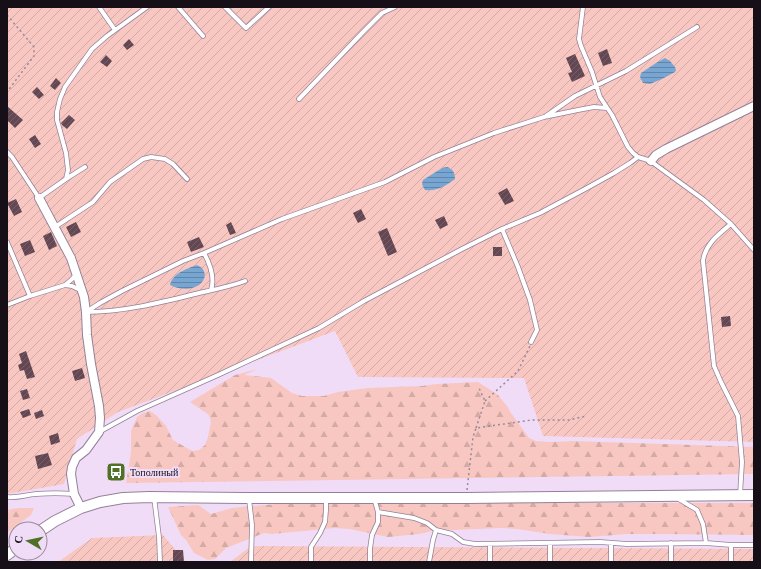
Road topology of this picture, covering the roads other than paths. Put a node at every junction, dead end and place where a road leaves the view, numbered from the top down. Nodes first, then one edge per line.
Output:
1 (98, 7) edge
2 (147, 7) edge
3 (178, 7) edge
4 (225, 7) edge
5 (269, 7) edge
6 (395, 7) edge
7 (583, 7) edge
8 (697, 27) dead end
9 (115, 30) junction
10 (203, 36) dead end
11 (596, 85) junction
12 (299, 98) dead end
13 (754, 106) edge
14 (607, 108) junction
15 (544, 118) junction
16 (7, 152) edge
17 (638, 157) junction
18 (652, 161) junction
19 (84, 167) dead end
20 (66, 179) junction
21 (187, 179) dead end
22 (39, 198) junction
23 (731, 224) junction
24 (55, 228) junction
25 (502, 229) junction
26 (7, 242) edge
27 (754, 250) edge
28 (204, 253) junction
29 (77, 274) junction
30 (245, 281) dead end
31 (65, 285) junction
32 (211, 290) junction
33 (82, 292) junction
34 (30, 296) junction
35 (7, 305) edge
36 (86, 312) junction
37 (531, 342) road end
38 (99, 432) junction
39 (74, 494) junction
40 (740, 495) junction
41 (754, 495) edge
42 (7, 496) edge
43 (672, 496) junction
44 (154, 497) junction
45 (326, 497) junction
46 (374, 497) junction
47 (249, 498) junction
48 (82, 508) junction
49 (378, 512) junction
50 (48, 526) edge
51 (436, 530) junction
52 (611, 543) junction
53 (671, 543) junction
54 (706, 543) junction
55 (490, 544) junction
56 (550, 544) junction
57 (731, 545) junction
58 (754, 545) edge
59 (160, 562) edge
60 (251, 562) edge
61 (311, 562) edge
62 (370, 562) edge
63 (429, 562) edge
64 (490, 562) edge
65 (550, 562) edge
66 (611, 562) edge
67 (671, 562) edge
68 (731, 562) edge

1 - 9 lane
2 - 9 lane
3 - 10 lane
4 - 5 lane
6 - 12 lane
7 - 11 lane
8 - 11 lane
9 - 20 lane
11 - 14 lane
11 - 15 lane
13 - 18 street
14 - 15 lane
14 - 17 lane
15 - 28 lane
16 - 22 lane
17 - 18 lane
17 - 25 lane
18 - 23 lane
19 - 20 lane
20 - 22 lane
21 - 24 lane
22 - 24 street
23 - 27 lane
23 - 40 lane
24 - 29 street
25 - 37 lane
25 - 38 lane
26 - 34 lane
28 - 32 lane
28 - 36 lane
29 - 31 lane
29 - 33 street
30 - 32 lane
31 - 33 lane
31 - 34 lane
32 - 36 lane
33 - 36 street
34 - 35 lane
36 - 38 street
38 - 39 street
39 - 42 lane
39 - 48 street
40 - 41 street
40 - 43 street
43 - 46 street
43 - 54 lane
44 - 47 street
44 - 48 street
44 - 59 lane
45 - 46 street
45 - 47 street
45 - 61 lane
46 - 49 lane
47 - 60 lane
48 - 50 street
49 - 51 lane
49 - 62 lane
51 - 55 lane
51 - 63 lane
52 - 53 lane
52 - 56 lane
52 - 66 lane
53 - 54 lane
53 - 67 lane
54 - 57 lane
55 - 56 lane
55 - 64 lane
56 - 65 lane
57 - 58 lane
57 - 68 lane

